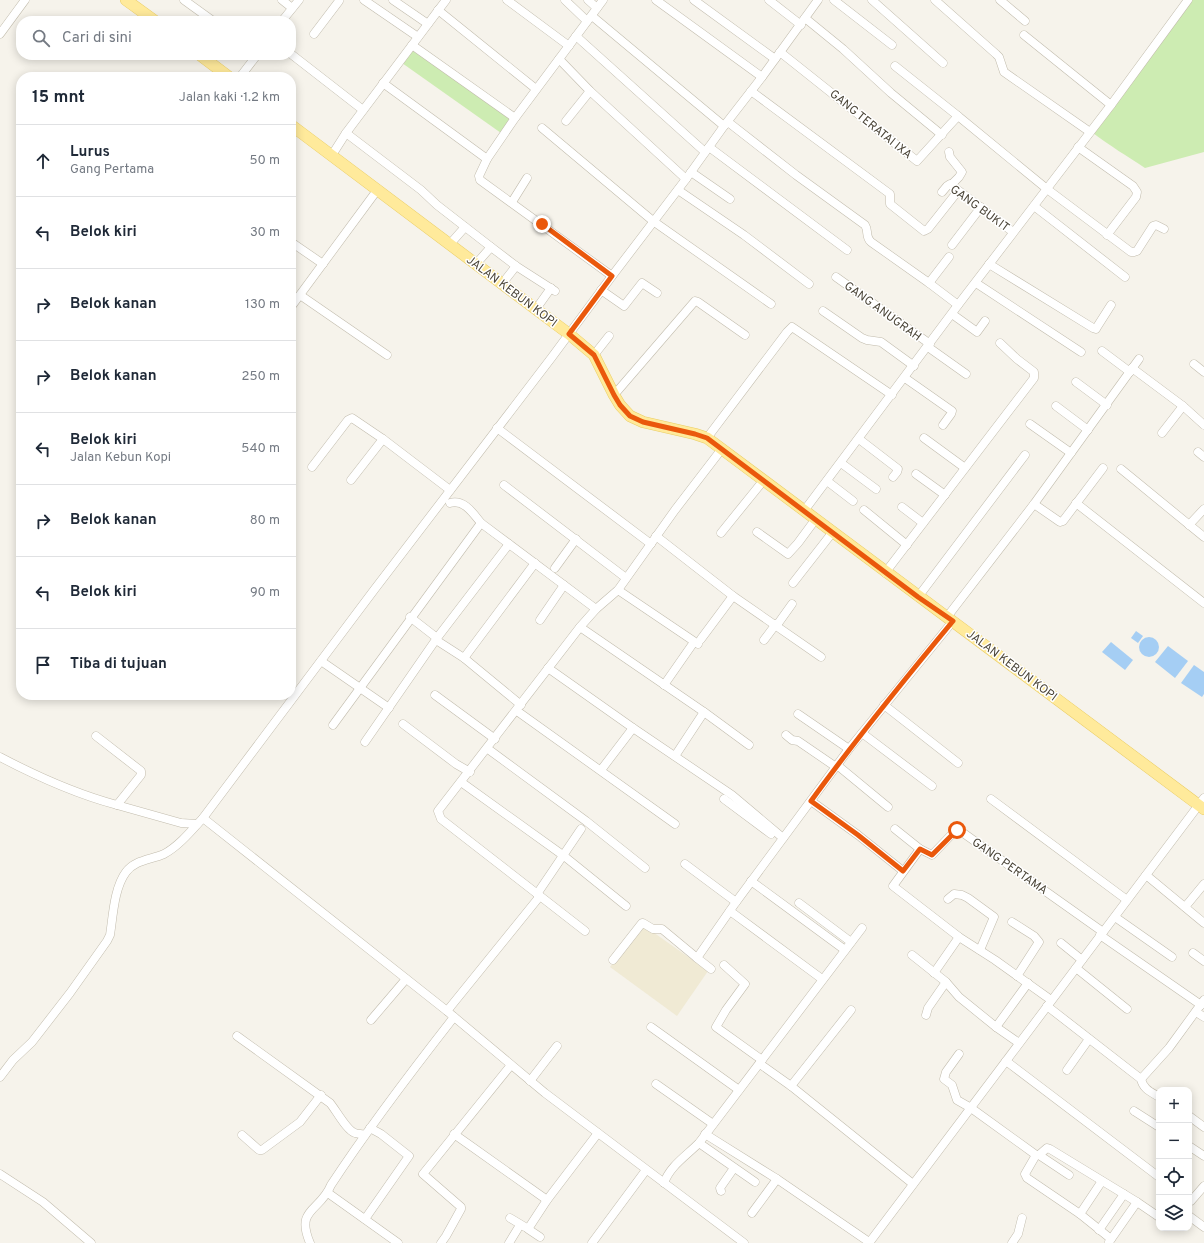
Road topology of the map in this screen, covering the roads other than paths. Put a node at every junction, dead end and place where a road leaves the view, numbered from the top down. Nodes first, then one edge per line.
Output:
1 (25, 0) edge
2 (128, 0) edge
3 (184, 0) edge
4 (282, 0) edge
5 (299, 0) edge
6 (364, 0) edge
7 (393, 0) edge
8 (507, 0) edge
9 (565, 0) edge
10 (588, 0) edge
11 (603, 0) edge
12 (656, 0) edge
13 (694, 0) edge
14 (768, 0) edge
15 (818, 0) edge
16 (834, 0) edge
17 (872, 0) edge
18 (935, 0) edge
19 (1000, 0) edge
20 (1188, 0) edge
21 (443, 1) edge
22 (335, 2) edge
23 (292, 8) junction
24 (597, 8) junction
25 (438, 10) junction
26 (149, 16) edge
27 (198, 16) edge
28 (286, 16) edge
29 (590, 18) junction
30 (1026, 21) dead end
31 (803, 22) junction
32 (428, 24) junction
33 (0, 34) edge
34 (314, 34) dead end
35 (1024, 35) dead end
36 (576, 36) junction
37 (418, 37) junction
38 (412, 45) junction
39 (892, 45) dead end
40 (569, 46) junction
41 (778, 56) junction
42 (296, 58) edge
43 (559, 59) junction
44 (207, 60) edge
45 (252, 60) edge
46 (943, 63) dead end
47 (895, 66) dead end
48 (222, 72) edge
49 (244, 72) edge
50 (762, 77) junction
51 (383, 84) junction
52 (536, 89) junction
53 (590, 91) junction
54 (751, 91) junction
55 (1111, 105) junction
56 (363, 110) junction
57 (958, 116) junction
58 (516, 118) junction
59 (566, 121) dead end
60 (726, 124) junction
61 (542, 128) dead end
62 (296, 129) edge
63 (1090, 132) junction
64 (346, 133) junction
65 (942, 135) junction
66 (1078, 148) junction
67 (707, 150) junction
68 (949, 152) dead end
69 (332, 155) junction
70 (487, 159) junction
71 (689, 176) junction
72 (527, 178) dead end
73 (949, 185) junction
74 (378, 189) junction
75 (1047, 189) junction
76 (678, 190) junction
77 (958, 191) junction
78 (942, 192) dead end
79 (730, 199) dead end
80 (512, 202) junction
81 (1034, 206) junction
82 (981, 207) junction
83 (653, 221) junction
84 (465, 227) junction
85 (1164, 230) dead end
86 (1013, 232) junction
87 (1107, 235) junction
88 (450, 244) junction
89 (296, 245) edge
90 (952, 245) dead end
91 (491, 247) junction
92 (847, 250) dead end
93 (949, 258) dead end
94 (323, 264) junction
95 (476, 264) junction
96 (989, 264) junction
97 (516, 266) junction
98 (612, 276) junction
99 (836, 277) dead end
100 (1125, 277) dead end
101 (929, 283) junction
102 (976, 283) junction
103 (502, 284) junction
104 (809, 284) dead end
105 (601, 290) junction
106 (656, 293) dead end
107 (296, 297) edge
108 (771, 304) dead end
109 (958, 305) junction
110 (1111, 305) dead end
111 (536, 309) junction
112 (823, 311) dead end
113 (952, 314) junction
114 (985, 321) dead end
115 (569, 334) junction
116 (746, 335) dead end
117 (609, 336) dead end
118 (1000, 343) dead end
119 (929, 346) junction
120 (1102, 351) dead end
121 (1080, 352) dead end
122 (387, 355) dead end
123 (594, 355) junction
124 (1139, 359) dead end
125 (1194, 364) dead end
126 (914, 366) junction
127 (1131, 370) junction
128 (1204, 372) edge
129 (966, 374) dead end
130 (905, 378) junction
131 (1076, 382) dead end
132 (614, 395) junction
133 (892, 395) junction
134 (1107, 405) junction
135 (1056, 406) dead end
136 (1182, 406) junction
137 (1030, 424) dead end
138 (943, 425) dead end
139 (1204, 425) edge
140 (497, 428) junction
141 (1088, 430) junction
142 (1162, 433) dead end
143 (707, 438) junction
144 (924, 438) dead end
145 (383, 439) junction
146 (859, 439) junction
147 (721, 450) junction
148 (1071, 453) junction
149 (1025, 455) dead end
150 (842, 462) junction
151 (312, 467) dead end
152 (965, 468) junction
153 (1103, 468) dead end
154 (1120, 469) dead end
155 (916, 474) dead end
156 (893, 477) dead end
157 (351, 480) dead end
158 (762, 480) junction
159 (827, 481) junction
160 (504, 485) dead end
161 (876, 489) dead end
162 (450, 490) junction
163 (944, 495) junction
164 (853, 501) dead end
165 (450, 503) dead end
166 (1076, 503) junction
167 (1034, 504) junction
168 (902, 507) dead end
169 (1204, 509) edge
170 (864, 510) dead end
171 (804, 512) junction
172 (815, 520) junction
173 (481, 523) junction
174 (923, 523) junction
175 (1189, 525) junction
176 (721, 532) dead end
177 (757, 532) dead end
178 (832, 533) junction
179 (656, 536) junction
180 (1204, 537) edge
181 (576, 539) junction
182 (509, 544) junction
183 (651, 544) junction
184 (907, 545) junction
185 (535, 563) junction
186 (555, 568) dead end
187 (885, 572) junction
188 (626, 578) junction
189 (793, 583) dead end
190 (564, 586) junction
191 (618, 590) junction
192 (733, 596) junction
193 (918, 597) junction
194 (1204, 603) edge
195 (792, 604) dead end
196 (596, 609) junction
197 (410, 617) junction
198 (950, 619) junction
199 (540, 620) dead end
200 (776, 625) junction
201 (580, 627) junction
202 (437, 639) junction
203 (764, 640) dead end
204 (698, 642) junction
205 (821, 657) dead end
206 (464, 658) junction
207 (321, 662) junction
208 (548, 668) junction
209 (664, 685) junction
210 (360, 688) junction
211 (296, 695) edge
212 (435, 695) dead end
213 (292, 700) edge
214 (884, 705) junction
215 (389, 708) junction
216 (519, 708) junction
217 (704, 712) junction
218 (798, 714) dead end
219 (403, 724) dead end
220 (332, 725) dead end
221 (633, 728) junction
222 (862, 733) junction
223 (786, 735) dead end
224 (96, 736) dead end
225 (495, 739) junction
226 (365, 742) dead end
227 (749, 745) dead end
228 (488, 749) junction
229 (849, 749) junction
230 (675, 756) junction
231 (0, 757) edge
232 (958, 763) dead end
233 (836, 766) junction
234 (601, 770) junction
235 (470, 772) junction
236 (461, 782) junction
237 (932, 786) dead end
238 (991, 798) dead end
239 (724, 799) dead end
240 (811, 801) junction
241 (1202, 804) edge
242 (117, 805) junction
243 (888, 807) dead end
244 (200, 821) junction
245 (675, 824) dead end
246 (581, 829) dead end
247 (895, 829) dead end
248 (782, 840) junction
249 (920, 849) junction
250 (564, 856) junction
251 (685, 864) dead end
252 (645, 868) dead end
253 (903, 871) junction
254 (1146, 875) junction
255 (751, 881) junction
256 (1204, 884) edge
257 (538, 895) junction
258 (948, 899) dead end
259 (1127, 900) junction
260 (736, 902) junction
261 (799, 904) dead end
262 (626, 906) dead end
263 (1185, 907) junction
264 (730, 910) junction
265 (1115, 917) junction
266 (1012, 922) dead end
267 (1204, 923) edge
268 (862, 928) dead end
269 (585, 930) dead end
270 (1102, 933) junction
271 (959, 937) junction
272 (851, 942) junction
273 (1060, 943) dead end
274 (845, 950) junction
275 (980, 950) junction
276 (1193, 954) dead end
277 (912, 955) dead end
278 (1172, 956) dead end
279 (697, 958) junction
280 (613, 960) dead end
281 (1082, 960) junction
282 (1204, 961) edge
283 (724, 965) dead end
284 (1076, 968) junction
285 (711, 969) dead end
286 (934, 973) junction
287 (1017, 976) junction
288 (406, 979) junction
289 (822, 979) junction
290 (946, 982) junction
291 (1028, 983) junction
292 (1049, 1003) junction
293 (1200, 1005) edge
294 (1127, 1009) dead end
295 (851, 1010) dead end
296 (447, 1011) junction
297 (926, 1015) dead end
298 (454, 1017) junction
299 (1204, 1017) edge
300 (371, 1020) dead end
301 (651, 1027) dead end
302 (996, 1027) junction
303 (237, 1036) dead end
304 (1089, 1039) junction
305 (1019, 1043) junction
306 (557, 1046) dead end
307 (959, 1054) dead end
308 (1006, 1061) junction
309 (761, 1062) junction
310 (511, 1065) junction
311 (1067, 1070) dead end
312 (0, 1077) edge
313 (1141, 1079) junction
314 (530, 1081) junction
315 (656, 1084) dead end
316 (791, 1086) junction
317 (739, 1090) junction
318 (321, 1095) junction
319 (1156, 1095) edge
320 (971, 1108) junction
321 (1134, 1111) dead end
322 (1192, 1118) edge
323 (712, 1124) junction
324 (1156, 1125) edge
325 (1204, 1126) edge
326 (368, 1132) junction
327 (598, 1133) junction
328 (454, 1134) junction
329 (705, 1134) junction
330 (242, 1135) dead end
331 (698, 1144) junction
332 (1192, 1148) edge
333 (1037, 1155) junction
334 (1204, 1156) edge
335 (734, 1168) junction
336 (646, 1170) junction
337 (0, 1174) edge
338 (1069, 1175) dead end
339 (1156, 1175) edge
340 (777, 1179) junction
341 (1102, 1181) junction
342 (755, 1182) dead end
343 (664, 1183) junction
344 (913, 1184) junction
345 (1204, 1186) edge
346 (721, 1191) dead end
347 (328, 1193) junction
348 (1124, 1194) junction
349 (547, 1200) junction
350 (1192, 1200) edge
351 (1137, 1202) junction
352 (752, 1213) dead end
353 (1080, 1214) junction
354 (1156, 1215) edge
355 (510, 1218) dead end
356 (1022, 1218) dead end
357 (1192, 1218) edge
358 (365, 1219) junction
359 (524, 1227) junction
360 (1204, 1227) edge
361 (1099, 1230) junction
362 (540, 1237) dead end
363 (1110, 1241) edge
364 (596, 1242) edge
365 (740, 1242) edge
366 (91, 1243) edge
367 (310, 1243) edge
368 (398, 1243) edge
369 (441, 1243) edge
370 (509, 1243) edge
371 (869, 1243) edge
372 (1012, 1243) edge

1 - 33 street
2 - 26 main road
3 - 27 street
4 - 23 street
5 - 23 street
6 - 37 street
7 - 32 street
8 - 40 street
9 - 29 street
10 - 24 street
11 - 24 street
12 - 50 street
13 - 41 street
14 - 31 street
15 - 31 street
16 - 39 street
17 - 46 street
18 - 63 street
19 - 30 street
20 - 55 street
21 - 25 street
22 - 34 street
23 - 28 street
24 - 29 street
25 - 32 street
25 - 52 street
29 - 36 street
29 - 60 street
31 - 41 street
31 - 65 street
32 - 37 street
35 - 55 street
36 - 40 street
36 - 67 street
37 - 38 street
38 - 51 street
38 - 58 street
40 - 43 street
41 - 50 street
41 - 65 street, GANG TERATAI IXA
42 - 56 street
43 - 52 street
43 - 53 street
44 - 48 main road
45 - 49 street
47 - 57 street
50 - 54 street
51 - 56 street
51 - 70 street
52 - 58 street
53 - 59 street
53 - 71 street
54 - 60 street
54 - 77 street
55 - 63 street
56 - 64 street
57 - 65 street, GANG TERATAI IXA
57 - 75 street
58 - 70 street
60 - 67 street
60 - 101 street
61 - 83 street
62 - 69 main road, JALAN KEBUN KOPI
63 - 66 street
64 - 69 street
64 - 84 street
66 - 75 street
66 - 87 street
67 - 71 street
67 - 92 street
68 - 73 street
69 - 74 main road, JALAN KEBUN KOPI
70 - 80 street
71 - 76 street
71 - 79 street
72 - 80 street
73 - 77 street, GANG BUKIT
73 - 78 street
74 - 88 main road, JALAN KEBUN KOPI
74 - 94 street
75 - 81 street
75 - 87 street
76 - 83 street
76 - 104 street
77 - 82 street, GANG BUKIT
80 - 98 street
81 - 86 street
81 - 100 street
82 - 86 street, GANG BUKIT
82 - 90 street
83 - 98 street
83 - 108 street
84 - 88 street
84 - 91 street
85 - 87 street
86 - 96 street
88 - 95 main road, JALAN KEBUN KOPI
89 - 94 street
91 - 95 street
91 - 97 street
93 - 101 street
94 - 107 street
95 - 103 main road, JALAN KEBUN KOPI
96 - 102 street
96 - 110 street
97 - 103 street
97 - 111 street
98 - 105 street
99 - 119 street, GANG ANUGRAH
101 - 109 street
102 - 109 street
102 - 121 street
103 - 111 main road, JALAN KEBUN KOPI
105 - 106 street
105 - 115 street
107 - 122 street
109 - 113 street
111 - 115 main road, JALAN KEBUN KOPI
112 - 126 street
113 - 114 street
113 - 119 street
115 - 123 main road, JALAN KEBUN KOPI
115 - 140 street
116 - 132 street
117 - 123 street
118 - 152 street
119 - 126 street
119 - 129 street, GANG ANUGRAH
120 - 127 street
123 - 132 main road, JALAN KEBUN KOPI
124 - 127 street
125 - 128 street
126 - 130 street
127 - 134 street
127 - 136 street
130 - 133 street
130 - 138 street
131 - 134 street
132 - 143 main road, JALAN KEBUN KOPI
133 - 143 street
133 - 146 street
134 - 141 street
135 - 141 street
136 - 139 street
136 - 142 street
137 - 148 street
140 - 162 street
140 - 183 street
141 - 148 street
143 - 147 main road, JALAN KEBUN KOPI
144 - 152 street
145 - 151 street
145 - 157 street
145 - 162 street
146 - 150 street
146 - 156 street
147 - 158 main road, JALAN KEBUN KOPI
147 - 179 street
148 - 167 street
149 - 193 street
150 - 159 street
150 - 161 street
152 - 163 street
153 - 166 street
154 - 175 street
155 - 163 street
158 - 171 main road, JALAN KEBUN KOPI
158 - 176 street
159 - 164 street
159 - 171 street
160 - 181 street
162 - 207 street
163 - 174 street
165 - 173 street
166 - 167 street
166 - 194 street
167 - 198 street
168 - 174 street
169 - 175 street
170 - 184 street
171 - 172 main road, JALAN KEBUN KOPI
172 - 177 street
172 - 178 main road, JALAN KEBUN KOPI
173 - 182 street
173 - 197 street
174 - 184 street
175 - 180 street
178 - 187 main road, JALAN KEBUN KOPI
178 - 189 street
179 - 183 street
179 - 192 street
181 - 186 street
181 - 188 street
182 - 185 street
182 - 202 street
183 - 188 street
184 - 187 street
185 - 190 street
185 - 206 street
187 - 193 main road, JALAN KEBUN KOPI
188 - 191 street
190 - 196 street
190 - 199 street
191 - 196 street
191 - 204 street
192 - 200 street
192 - 204 street
193 - 198 main road, JALAN KEBUN KOPI
195 - 200 street
196 - 201 street
197 - 202 street
197 - 210 street
198 - 214 street
198 - 241 main road, JALAN KEBUN KOPI
200 - 203 street
200 - 205 street
201 - 208 street
201 - 209 street
202 - 206 street
202 - 215 street
204 - 209 street
206 - 216 street
207 - 210 street
207 - 211 street
208 - 216 street
208 - 221 street
209 - 217 street
210 - 215 street
210 - 220 street
212 - 225 street
213 - 244 street
214 - 222 street
214 - 232 street
215 - 226 street
216 - 225 street
216 - 234 street
217 - 227 street
217 - 230 street
218 - 229 street
219 - 235 street
221 - 230 street
221 - 234 street
222 - 229 street
222 - 237 street
223 - 233 street
224 - 242 street
225 - 228 street
228 - 235 street
228 - 252 street
229 - 233 street
230 - 248 street
231 - 242 street
233 - 240 street
233 - 243 street
234 - 245 street
235 - 236 street
236 - 250 street
236 - 257 street
238 - 259 street
239 - 248 street
240 - 248 street
240 - 253 street
241 - 254 street
242 - 244 street
244 - 288 street
244 - 312 street
246 - 250 street
247 - 249 street
248 - 255 street
249 - 253 street
249 - 270 street, GANG PERTAMA
250 - 257 street
250 - 262 street
251 - 260 street
253 - 271 street
254 - 259 street
254 - 263 street
255 - 260 street
255 - 274 street
256 - 263 street
257 - 269 street
257 - 296 street
258 - 275 street
259 - 265 street
260 - 264 street
261 - 272 street
263 - 267 street
264 - 279 street
264 - 289 street
265 - 270 street
265 - 278 street
266 - 287 street
268 - 272 street
270 - 281 street
270 - 293 street
271 - 275 street
271 - 286 street
272 - 274 street
273 - 281 street
274 - 289 street
275 - 287 street
276 - 282 street
277 - 286 street
279 - 280 street
279 - 285 street
281 - 284 street
283 - 309 street
284 - 292 street
284 - 294 street
286 - 290 street
287 - 291 street
288 - 296 street
288 - 300 street
289 - 309 street
290 - 297 street
290 - 302 street
291 - 292 street
291 - 302 street
292 - 304 street
292 - 305 street
293 - 299 street
293 - 313 street
295 - 316 street
296 - 298 street
298 - 310 street
298 - 326 street
301 - 317 street
302 - 305 street
303 - 318 street
304 - 311 street
304 - 313 street
305 - 308 street
306 - 314 street
307 - 320 street
308 - 320 street
308 - 339 street
309 - 316 street
309 - 317 street
310 - 314 street
310 - 328 street
313 - 319 street
314 - 327 street
315 - 323 street
316 - 344 street
317 - 323 street
318 - 326 street
318 - 330 street
320 - 333 street
320 - 344 street
321 - 324 street
322 - 325 street
323 - 329 street
326 - 347 street
326 - 358 street
327 - 336 street
327 - 349 street
328 - 349 street
328 - 369 street
329 - 331 street
329 - 340 street
331 - 335 street
331 - 343 street
332 - 334 street
333 - 338 street
333 - 341 street
333 - 353 street
335 - 342 street
335 - 346 street
336 - 343 street
336 - 364 street
337 - 366 street
340 - 352 street
340 - 371 street
341 - 348 street
341 - 353 street
343 - 365 street
344 - 371 street
345 - 350 street
347 - 358 street
347 - 367 street
348 - 351 street
348 - 361 street
349 - 359 street
351 - 354 street
351 - 363 street
353 - 361 street
355 - 359 street
356 - 372 street
357 - 360 street
358 - 368 street
359 - 362 street
359 - 370 street
361 - 363 street

